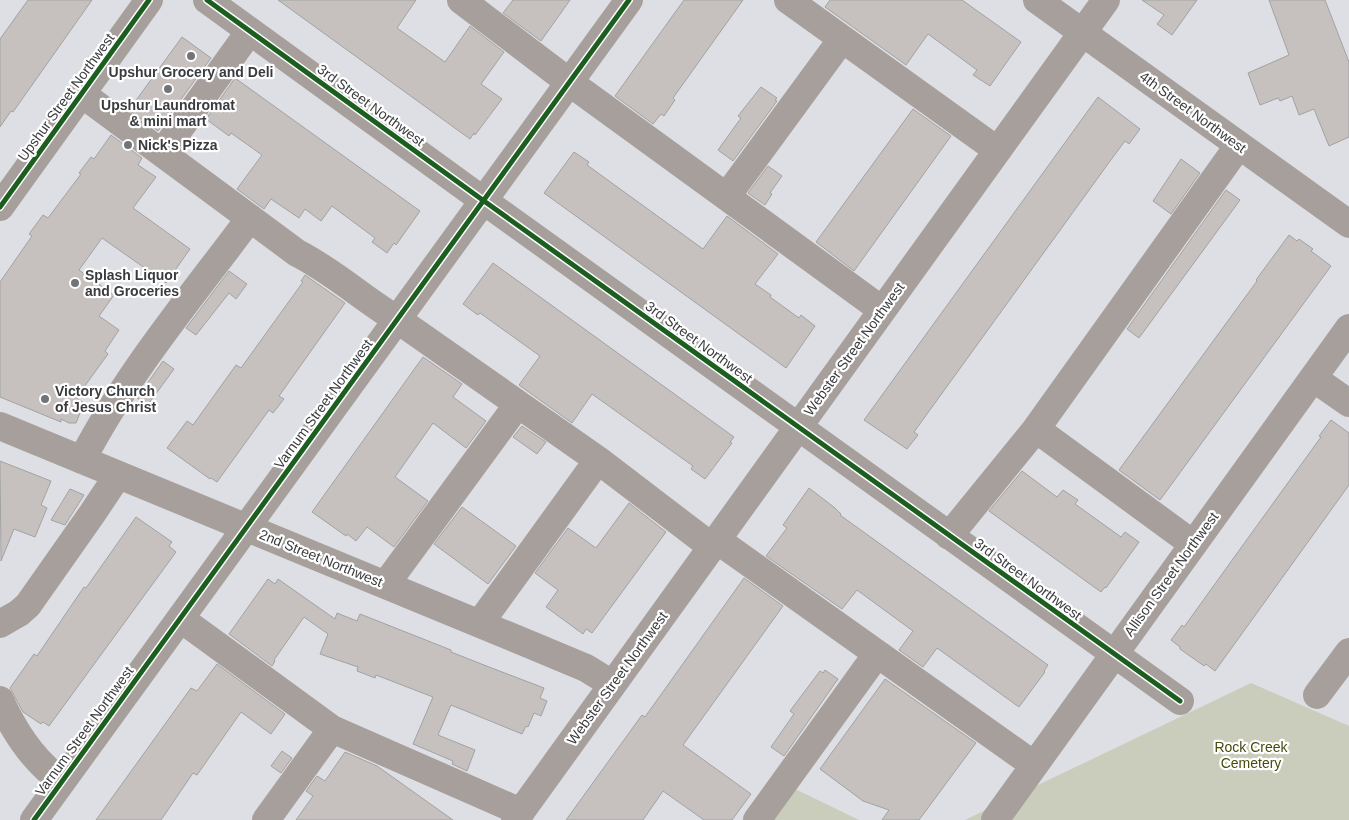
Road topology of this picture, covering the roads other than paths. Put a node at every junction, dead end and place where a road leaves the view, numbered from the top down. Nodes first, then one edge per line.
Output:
1 (149, 0) edge
2 (207, 0) edge
3 (461, 0) edge
4 (629, 0) edge
5 (788, 0) edge
6 (1037, 0) edge
7 (1106, 0) edge
8 (250, 31) junction
9 (1082, 32) junction
10 (842, 39) junction
11 (570, 82) junction
12 (82, 94) junction
13 (1239, 145) junction
14 (997, 150) junction
15 (162, 153) junction
16 (727, 196) junction
17 (484, 201) junction
18 (0, 207) edge
19 (250, 218) junction
20 (1349, 224) edge
21 (882, 310) junction
22 (398, 320) junction
23 (1349, 328) edge
24 (1313, 378) junction
25 (1349, 403) edge
26 (518, 404) junction
27 (0, 426) edge
28 (798, 426) junction
29 (1036, 430) junction
30 (82, 460) junction
31 (598, 460) junction
32 (118, 474) junction
33 (247, 528) junction
34 (949, 536) junction
35 (714, 543) junction
36 (1193, 544) junction
37 (386, 584) junction
38 (181, 618) junction
39 (480, 623) junction
40 (0, 624) edge
41 (1349, 652) edge
42 (877, 654) junction
43 (1113, 654) junction
44 (612, 684) junction
45 (1317, 695) dead end
46 (0, 700) edge
47 (1180, 701) dead end
48 (332, 730) junction
49 (1034, 765) junction
50 (62, 781) junction
51 (518, 816) edge
52 (34, 820) edge
53 (266, 820) edge
54 (757, 820) edge
55 (995, 820) edge

1 - 12 street, Upshur Street Northwest
2 - 8 street, 3rd Street Northwest
3 - 11 street
4 - 11 street, Varnum Street Northwest
5 - 10 street
6 - 9 street, 4th Street Northwest
7 - 9 street, Webster Street Northwest
8 - 15 street
8 - 17 street, 3rd Street Northwest
9 - 13 street, 4th Street Northwest
9 - 14 street, Webster Street Northwest
10 - 14 street
10 - 16 street
11 - 16 street
11 - 17 street, Varnum Street Northwest
12 - 15 street
12 - 18 street, Upshur Street Northwest
13 - 20 street, 4th Street Northwest
13 - 29 street
14 - 21 street, Webster Street Northwest
15 - 19 street
16 - 21 street
17 - 22 street, Varnum Street Northwest
17 - 28 street, 3rd Street Northwest
19 - 22 street
19 - 30 street
21 - 28 street, Webster Street Northwest
22 - 26 street
22 - 33 street, Varnum Street Northwest
23 - 24 street, Allison Street Northwest
24 - 25 street
24 - 36 street, Allison Street Northwest
26 - 31 street
26 - 37 street
27 - 30 street, 2nd Street Northwest
28 - 34 street, 3rd Street Northwest
28 - 35 street, Webster Street Northwest
29 - 34 street
29 - 36 street
30 - 32 street, 2nd Street Northwest
31 - 35 street
31 - 39 street
32 - 33 street, 2nd Street Northwest
32 - 40 street
33 - 37 street, 2nd Street Northwest
33 - 38 street, Varnum Street Northwest
34 - 43 street, 3rd Street Northwest
35 - 42 street
35 - 44 street, Webster Street Northwest
36 - 43 street, Allison Street Northwest
37 - 39 street, 2nd Street Northwest
38 - 48 street
38 - 50 street, Varnum Street Northwest
39 - 44 street, 2nd Street Northwest
41 - 45 street
42 - 49 street
42 - 54 street
43 - 47 street, 3rd Street Northwest
43 - 49 street, Allison Street Northwest
44 - 51 street, Webster Street Northwest
46 - 50 street
48 - 51 street
48 - 53 street
49 - 55 street, Allison Street Northwest
50 - 52 street, Varnum Street Northwest

